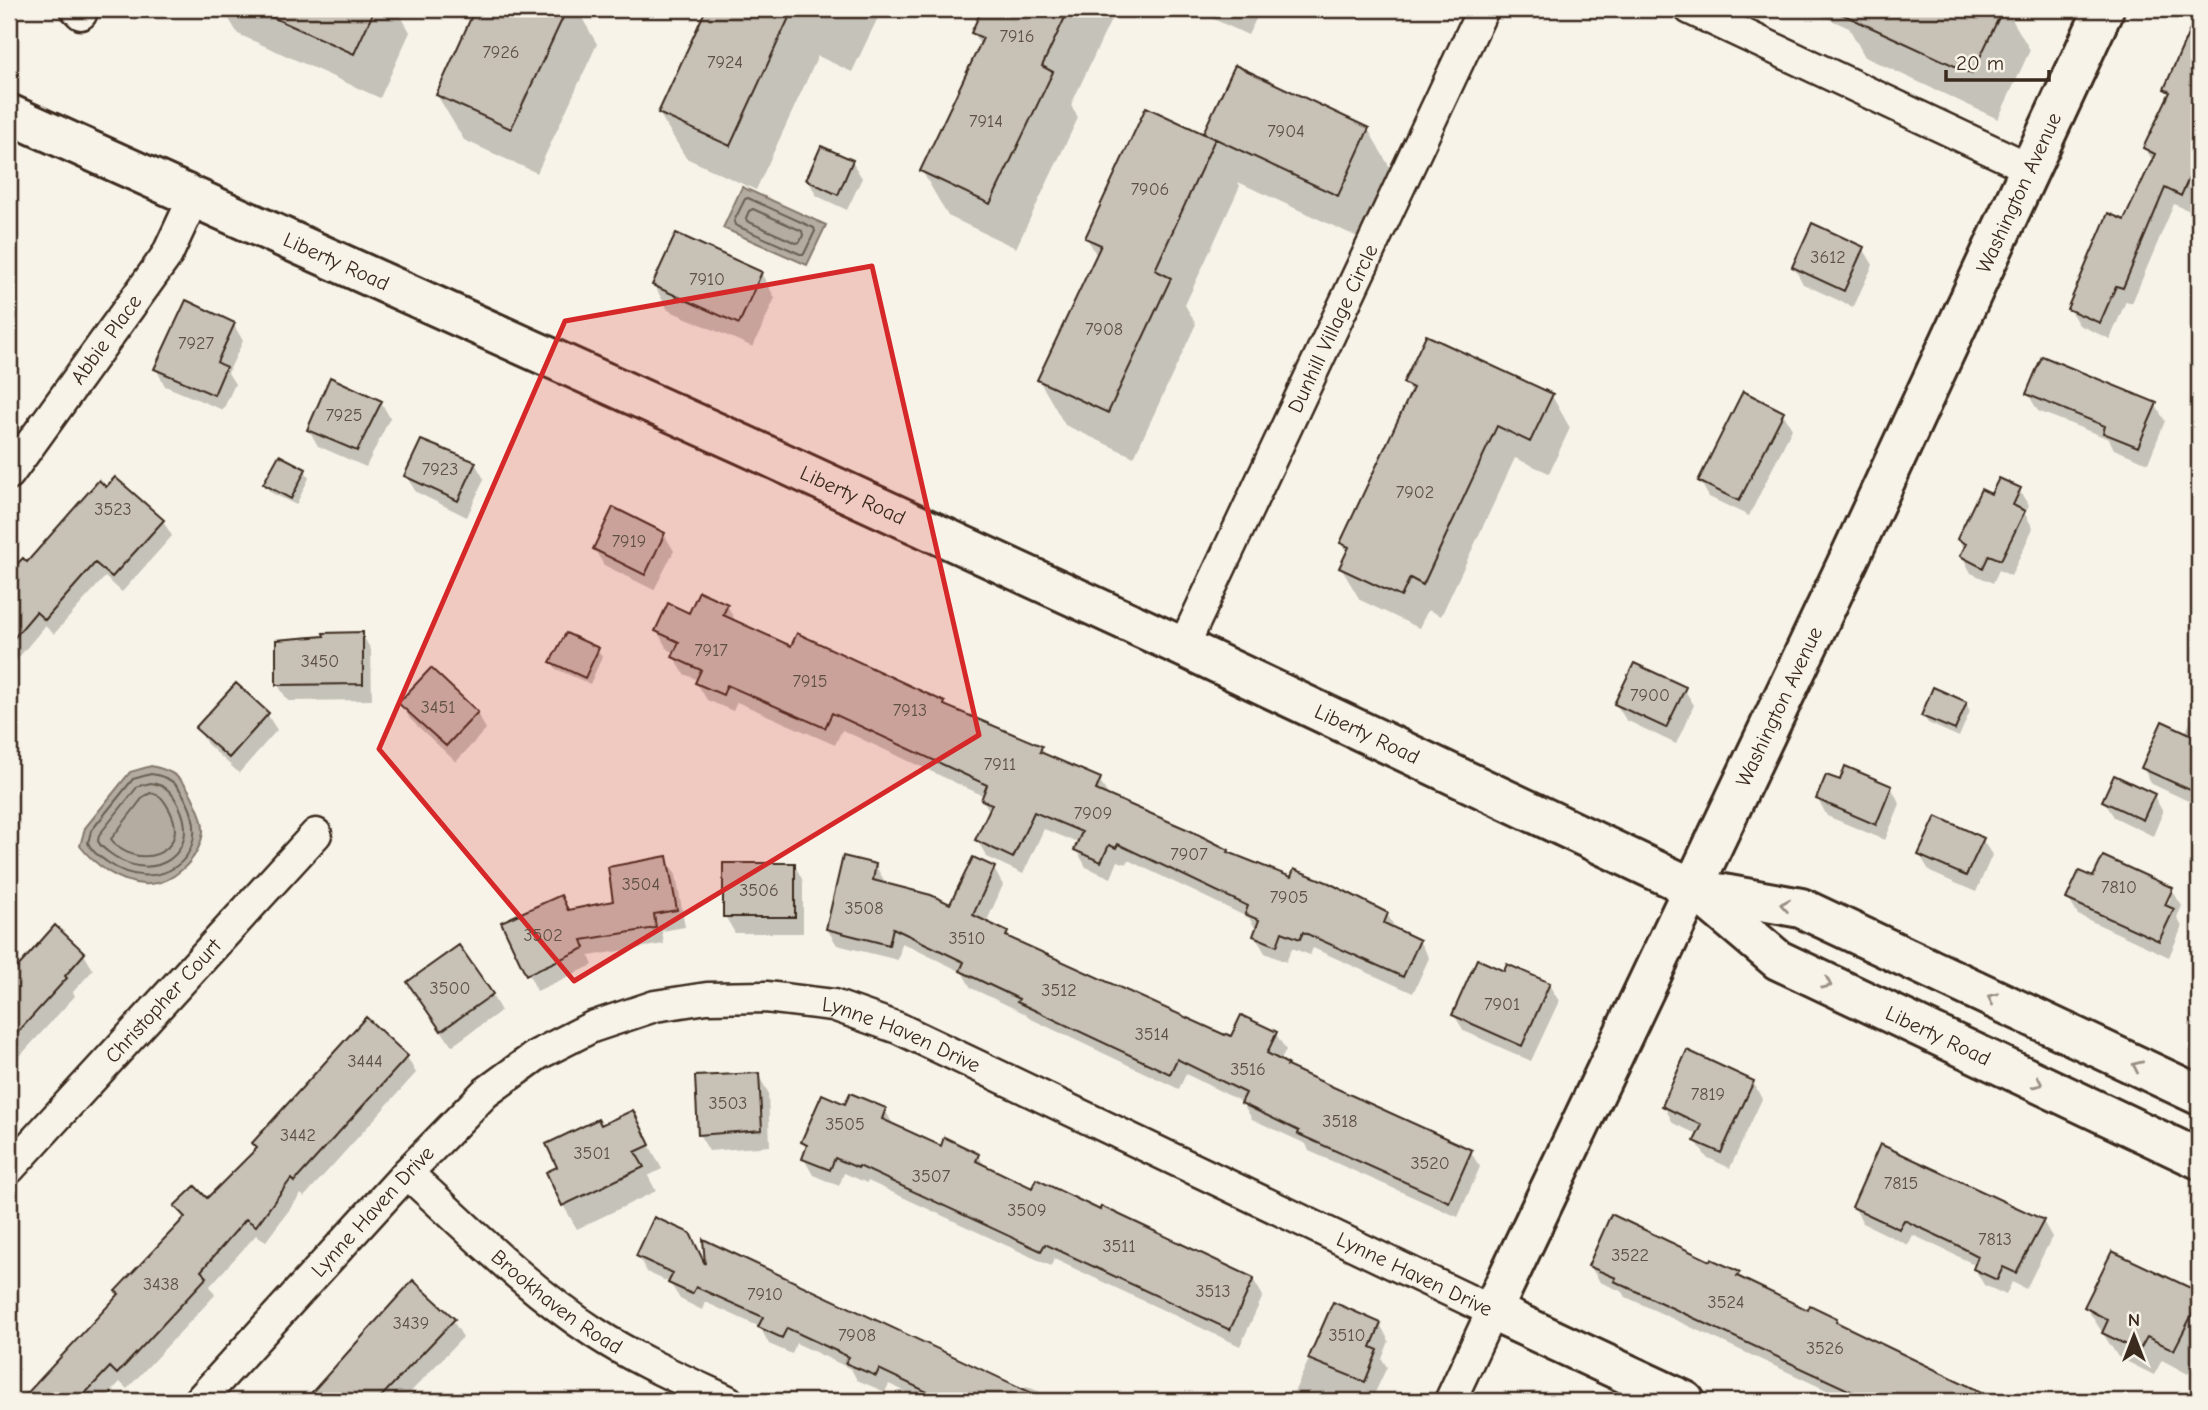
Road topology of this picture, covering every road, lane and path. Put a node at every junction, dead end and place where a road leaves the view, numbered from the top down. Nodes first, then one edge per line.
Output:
1 (1483, 9) edge
2 (1690, 9) edge
3 (2105, 9) edge
4 (9, 114) edge
5 (2029, 168) junction
6 (194, 197) junction
7 (9, 474) edge
8 (1183, 647) junction
9 (316, 834) dead end
10 (1693, 888) junction
11 (2199, 1095) edge
12 (2199, 1159) edge
13 (9, 1169) edge
14 (407, 1173) junction
15 (1492, 1311) junction
16 (199, 1401) edge
17 (728, 1401) edge
18 (1450, 1401) edge
19 (1685, 1401) edge

1 - 8 street, Dunhill Village Circle
2 - 5 street
3 - 5 main road, Washington Avenue
4 - 6 main road, Liberty Road
5 - 10 main road, Washington Avenue
6 - 7 street, Abbie Place
6 - 8 main road, Liberty Road
8 - 10 main road, Liberty Road
9 - 13 street, Christopher Court
11 -> 10 main road, Liberty Road
10 -> 12 main road, Liberty Road
10 - 15 main road, Washington Avenue
14 - 15 street, Lynne Haven Drive
14 - 16 street, Lynne Haven Drive
14 - 17 street, Brookhaven Road
15 - 18 street, Washington Avenue
15 - 19 main road, Lynne Haven Drive

